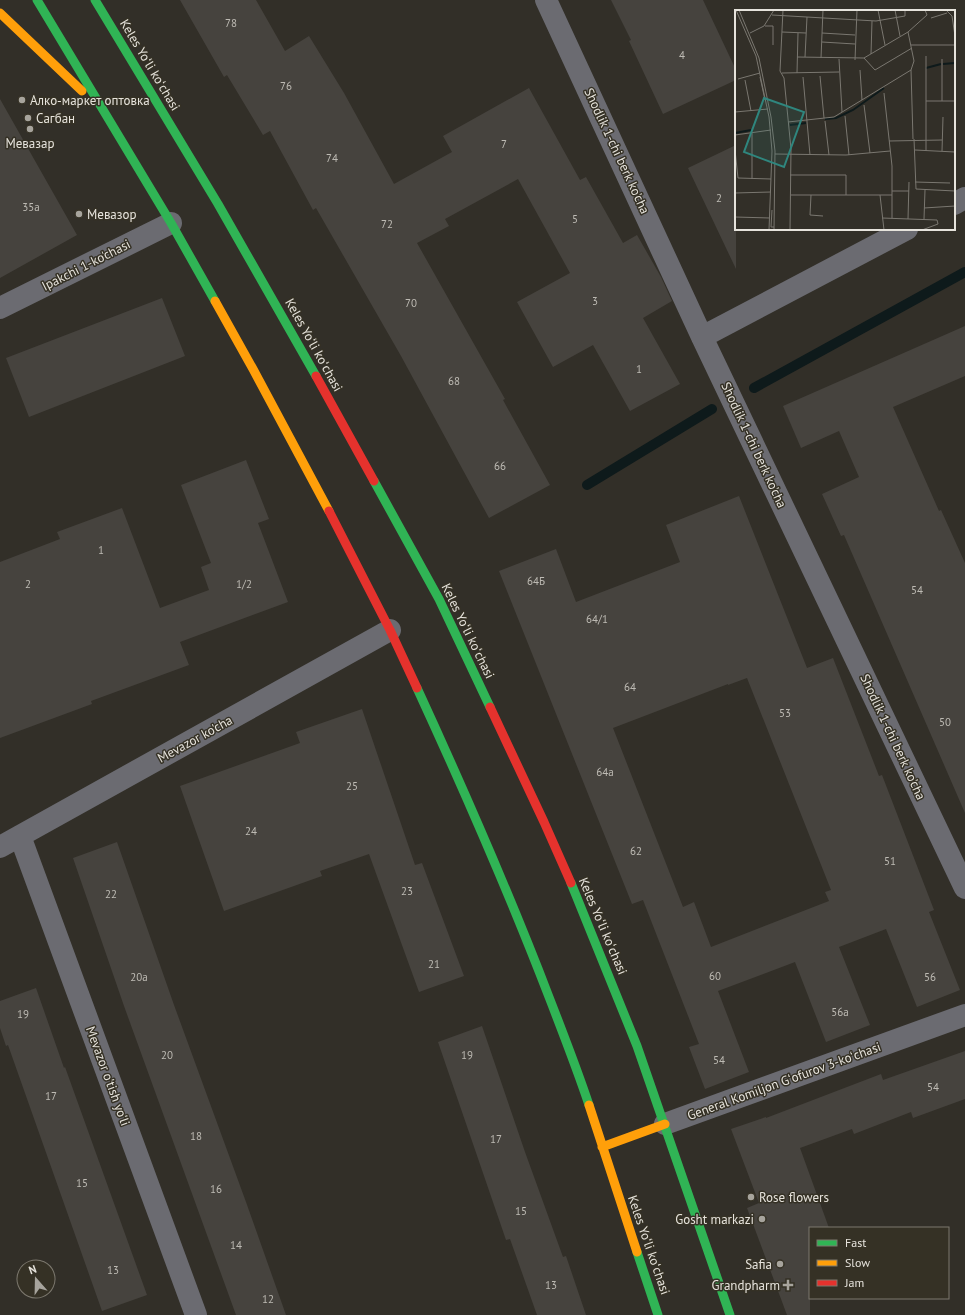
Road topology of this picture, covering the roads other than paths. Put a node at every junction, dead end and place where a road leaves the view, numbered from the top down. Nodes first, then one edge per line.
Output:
1 (37, 0) edge
2 (95, 0) edge
3 (546, 0) edge
4 (0, 13) edge
5 (101, 108) junction
6 (965, 198) edge
7 (955, 203) edge
8 (171, 222) junction
9 (905, 230) edge
10 (0, 308) edge
11 (702, 336) junction
12 (390, 630) junction
13 (20, 836) junction
14 (0, 847) edge
15 (965, 888) edge
16 (965, 1015) edge
17 (665, 1124) junction
18 (602, 1147) junction
19 (196, 1315) edge
20 (658, 1315) edge
21 (730, 1315) edge

1 - 5 main road, Keles Yoʻli koʻchasi
2 - 17 main road, Keles Yoʻli koʻchasi
3 - 11 street, Shodlik 1-chi berk ko'cha
4 - 5 main road
5 - 8 main road, Keles Yoʻli koʻchasi
6 - 7 street
8 - 10 street, Ipakchi 1-ko'chasi
8 - 12 main road, Keles Yoʻli koʻchasi
9 - 11 street
11 - 15 street, Shodlik 1-chi berk ko'cha
12 - 13 street, Mevazor ko'cha
12 - 18 main road, Keles Yoʻli koʻchasi
13 - 14 street, Mevazor ko'cha
13 - 19 street, Mevazor o'tish yo'li
16 - 17 street, General Komiljon Gʻofurov 3-koʻchasi
17 - 18 main road, General Komiljon Gʻofurov 3-koʻchasi
17 - 21 main road, Keles Yoʻli koʻchasi
18 - 20 main road, Keles Yoʻli koʻchasi

